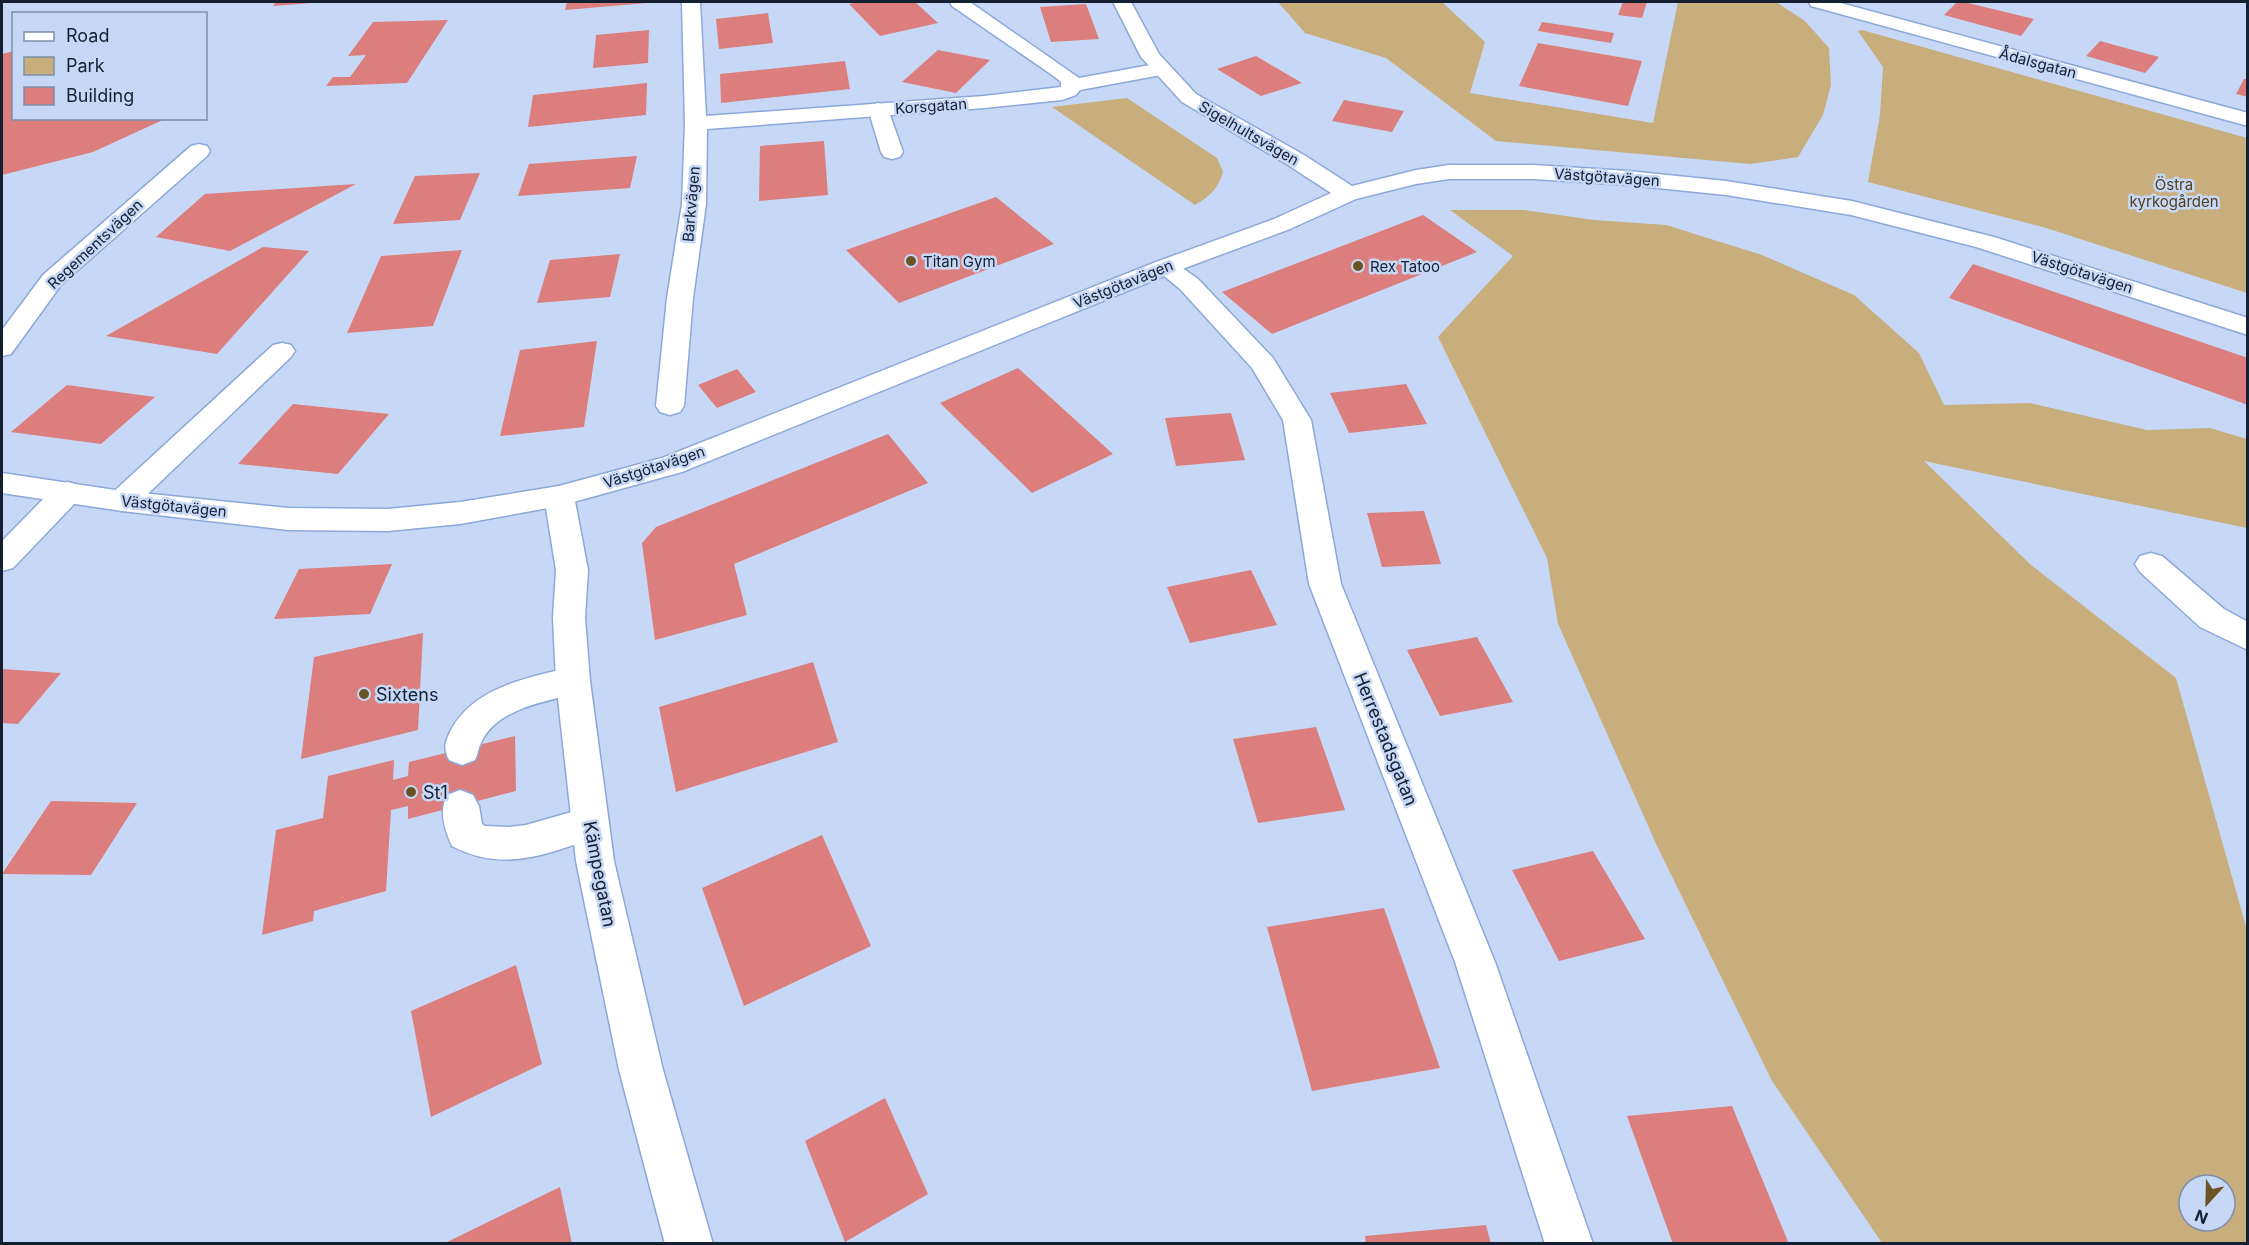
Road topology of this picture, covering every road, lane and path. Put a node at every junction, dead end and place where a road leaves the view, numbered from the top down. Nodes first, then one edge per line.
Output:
1 (691, 2) edge
2 (959, 2) edge
3 (1122, 2) edge
4 (1823, 4) edge
5 (1161, 69) junction
6 (1072, 85) junction
7 (878, 109) junction
8 (2247, 120) edge
9 (696, 123) junction
10 (199, 151) dead end
11 (892, 152) dead end
12 (1348, 194) junction
13 (1165, 267) junction
14 (2247, 327) edge
15 (2, 348) edge
16 (282, 351) dead end
17 (670, 406) dead end
18 (2, 483) edge
19 (68, 492) junction
20 (559, 496) junction
21 (122, 501) junction
22 (2, 560) edge
23 (2151, 564) dead end
24 (2247, 638) edge
25 (573, 681) junction
26 (462, 750) dead end
27 (460, 806) dead end
28 (589, 823) junction
29 (689, 1244) edge
30 (1569, 1244) edge

1 - 9 street, Barkvägen
2 - 6 street
3 - 5 street, Sigelhultsvägen
4 - 8 street, Ådalsgatan
5 - 6 street, Korsgatan
5 - 12 street, Sigelhultsvägen
6 - 7 street, Korsgatan
7 - 9 street, Korsgatan
7 - 11 street
9 - 17 street, Barkvägen
10 - 15 street, Regementsvägen
12 - 13 street, Västgötavägen
12 - 14 street, Västgötavägen
13 - 20 street, Västgötavägen
13 - 30 street, Herrestadsgatan
16 - 21 street
18 - 19 street, Västgötavägen
19 - 21 street, Västgötavägen
19 - 22 street
20 - 21 street, Västgötavägen
20 - 25 street, Kämpegatan
23 - 24 street
25 - 26 street
25 - 28 street, Kämpegatan
27 - 28 street
28 - 29 street, Kämpegatan

